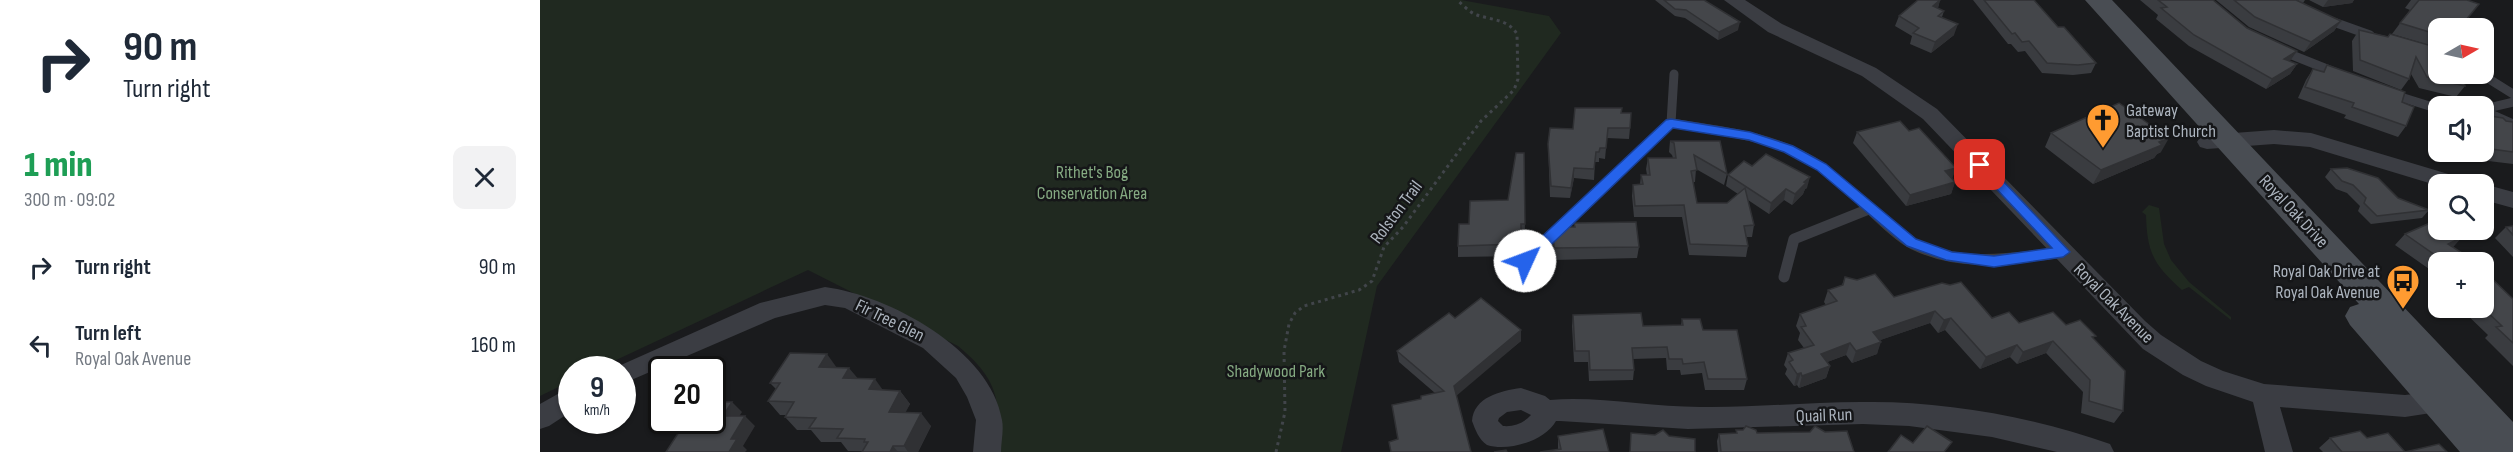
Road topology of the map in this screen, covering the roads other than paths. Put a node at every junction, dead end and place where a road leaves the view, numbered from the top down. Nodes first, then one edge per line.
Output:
1 (1733, 0) edge
2 (2079, 0) edge
3 (2098, 0) edge
4 (2322, 17) edge
5 (2385, 39) edge
6 (2275, 48) edge
7 (1674, 74) dead end
8 (2350, 78) edge
9 (2494, 82) edge
10 (2383, 91) edge
11 (2513, 94) edge
12 (2513, 102) edge
13 (2428, 106) edge
14 (2494, 107) edge
15 (2494, 115) edge
16 (1671, 123) junction
17 (2513, 124) edge
18 (2218, 141) junction
19 (2428, 175) edge
20 (2494, 195) edge
21 (2513, 200) edge
22 (1869, 209) junction
23 (2063, 252) junction
24 (1525, 261) dead end
25 (1784, 277) dead end
26 (636, 368) edge
27 (2264, 395) junction
28 (2453, 400) junction
29 (558, 406) edge
30 (1544, 411) dead end
31 (540, 418) edge
32 (2513, 448) edge
33 (987, 452) edge
34 (2100, 452) edge
35 (2279, 452) edge
36 (2484, 452) edge

1 - 23 street, Royal Oak Avenue
2 - 18 main road, Royal Oak Drive
3 - 18 main road, Royal Oak Drive
4 - 5 lane
6 - 8 lane
7 - 16 lane
9 - 11 lane
10 - 13 lane
12 - 14 lane
15 - 17 lane
16 - 22 lane
16 - 24 lane
18 - 19 street
18 - 28 main road, Royal Oak Drive
20 - 21 street
22 - 23 lane
22 - 25 lane
23 - 27 street, Royal Oak Avenue
26 - 33 street, Fir Tree Glen
27 - 28 street, Royal Oak Avenue
27 - 35 street
28 - 32 main road, Royal Oak Drive
28 - 36 main road, Royal Oak Drive
29 - 31 street
30 - 34 street, Quail Run

